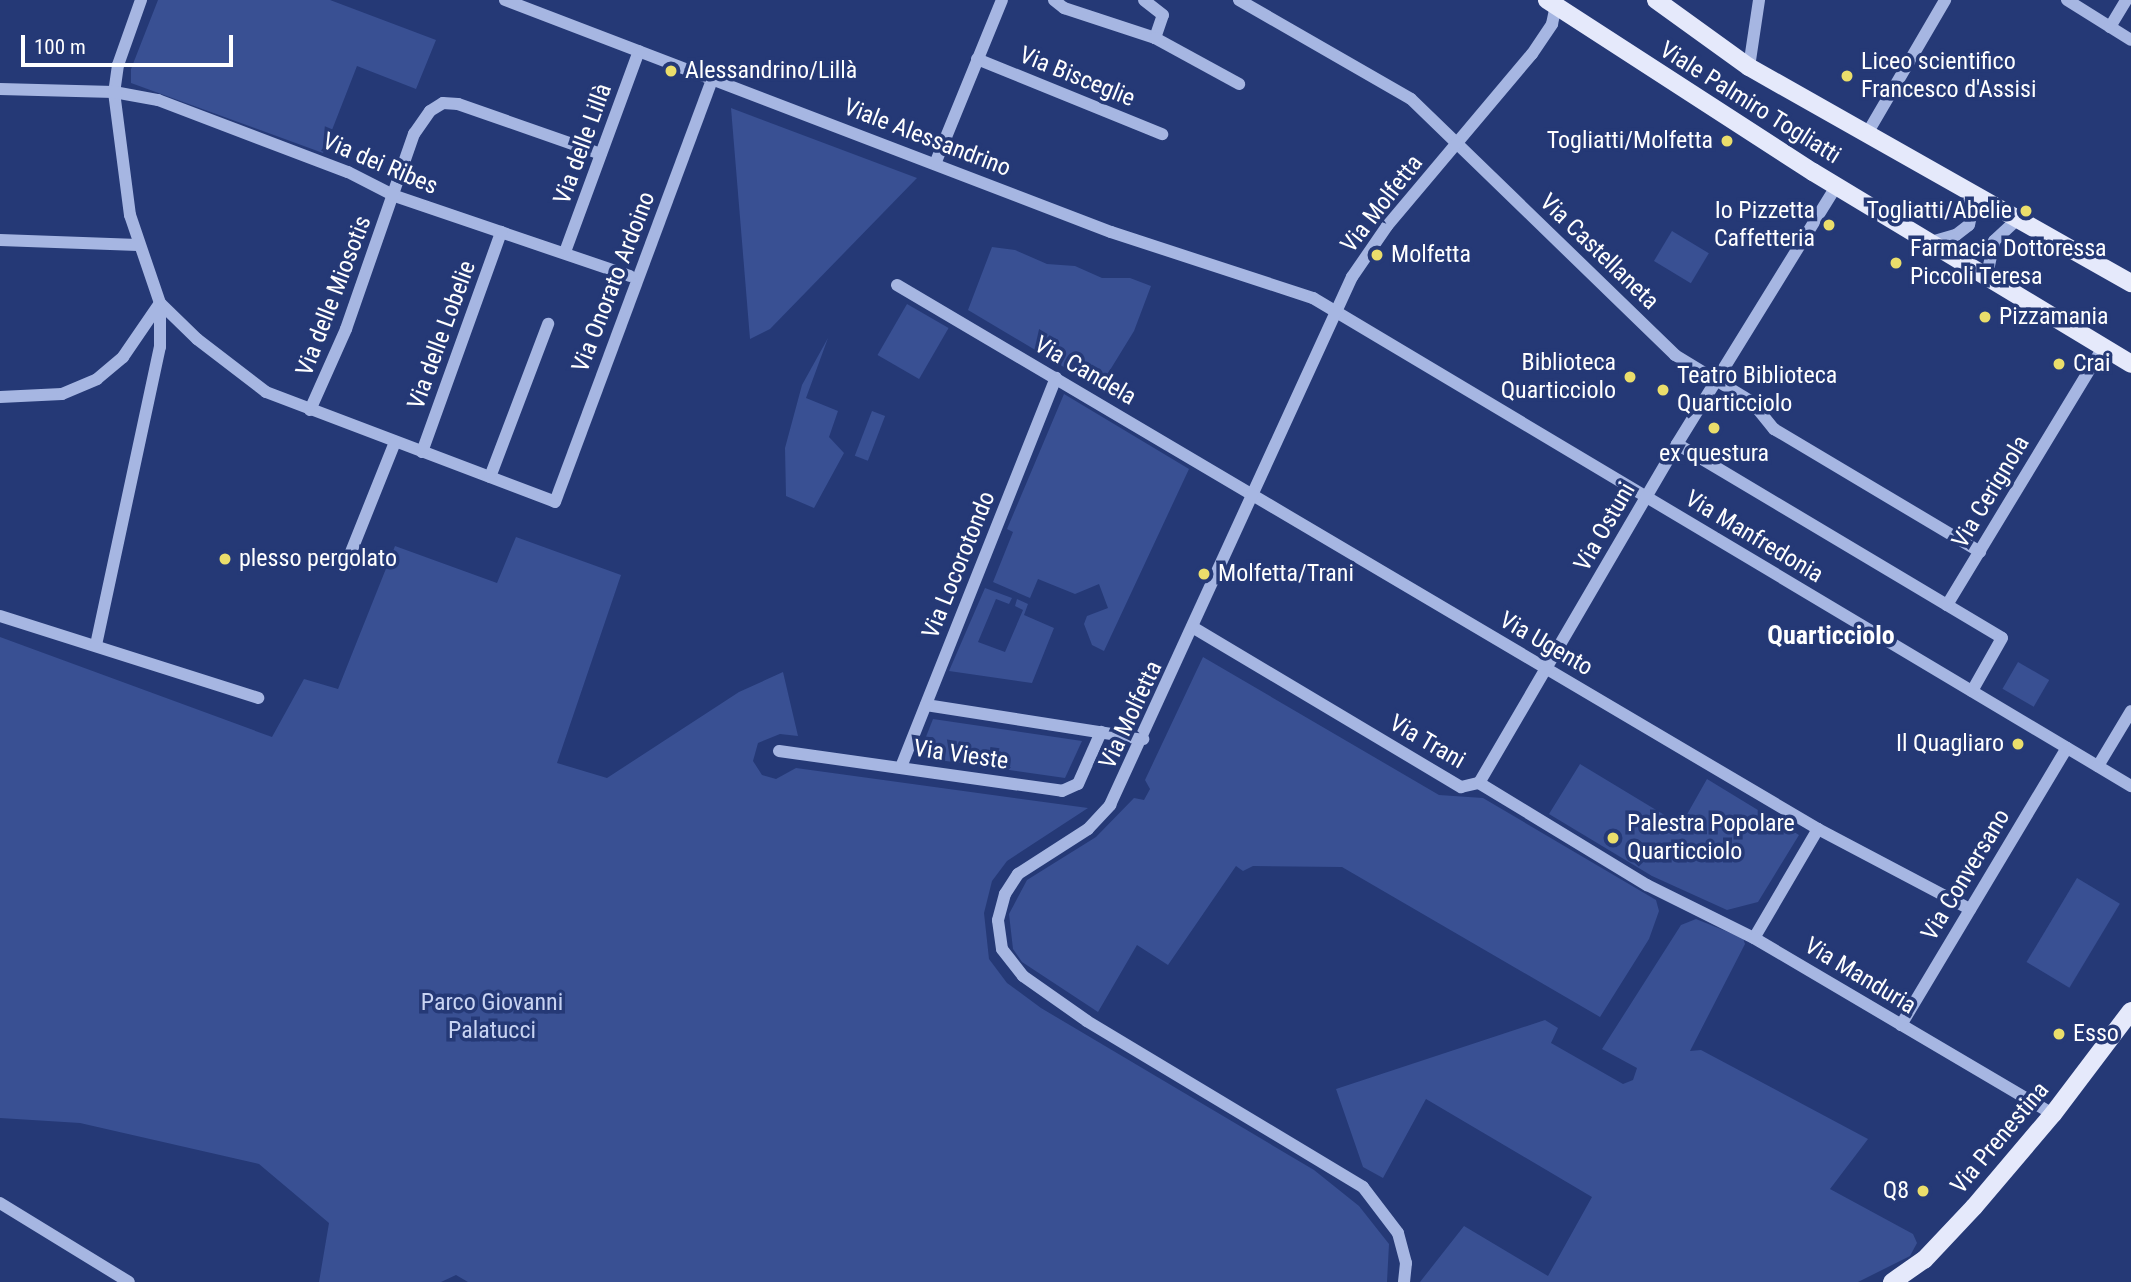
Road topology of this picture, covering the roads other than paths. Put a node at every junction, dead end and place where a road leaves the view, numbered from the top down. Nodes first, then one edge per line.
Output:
1 (141, 0) edge
2 (505, 0) edge
3 (1002, 0) edge
4 (1054, 0) edge
5 (1144, 0) edge
6 (1239, 0) edge
7 (1656, 0) edge
8 (1759, 0) edge
9 (1945, 0) edge
10 (2067, 0) edge
11 (2126, 0) edge
12 (1553, 2) edge
13 (2110, 27) junction
14 (1155, 38) junction
15 (2131, 40) edge
16 (639, 51) junction
17 (977, 59) junction
18 (1749, 67) junction
19 (713, 78) junction
20 (1239, 84) dead end
21 (0, 89) edge
22 (114, 92) junction
23 (1868, 132) junction
24 (1161, 134) dead end
25 (1457, 145) junction
26 (601, 155) junction
27 (935, 164) junction
28 (1836, 187) junction
29 (1965, 187) junction
30 (395, 195) junction
31 (2019, 218) junction
32 (501, 232) junction
33 (0, 240) edge
34 (1931, 242) junction
35 (138, 245) junction
36 (565, 252) junction
37 (1987, 275) junction
38 (630, 276) dead end
39 (2131, 283) edge
40 (897, 285) dead end
41 (160, 303) junction
42 (1335, 312) junction
43 (548, 324) dead end
44 (2104, 347) junction
45 (2131, 364) edge
46 (1056, 378) junction
47 (1717, 381) junction
48 (0, 397) edge
49 (310, 410) junction
50 (395, 442) junction
51 (1677, 444) junction
52 (422, 452) junction
53 (490, 477) junction
54 (1253, 494) junction
55 (1646, 498) junction
56 (1980, 552) junction
57 (345, 566) dead end
58 (1947, 605) junction
59 (0, 616) edge
60 (1194, 628) junction
61 (96, 645) junction
62 (1548, 669) junction
63 (1972, 691) junction
64 (258, 698) dead end
65 (926, 705) junction
66 (2131, 711) edge
67 (1101, 732) junction
68 (1143, 739) junction
69 (2067, 748) junction
70 (779, 751) dead end
71 (2098, 766) junction
72 (901, 767) junction
73 (1479, 783) junction
74 (2131, 786) edge
75 (1818, 830) junction
76 (1970, 909) junction
77 (1754, 938) junction
78 (2131, 1011) edge
79 (1901, 1025) junction
80 (2053, 1114) junction
81 (0, 1203) edge
82 (129, 1282) edge
83 (1404, 1282) edge
84 (1892, 1282) edge

1 - 22 street
2 - 16 street, Viale Alessandrino
3 - 17 street
4 - 14 street
5 - 14 street
6 - 25 street, Via Castellaneta
7 - 18 main road, Viale Palmiro Togliatti
8 - 18 street
9 - 23 street
10 - 13 street
11 - 13 street
12 - 25 street, Via Molfetta
12 - 28 main road, Viale Palmiro Togliatti
13 - 15 street
14 - 20 street
16 - 19 street, Viale Alessandrino
16 - 26 street, Via delle Lillà
17 - 24 street, Via Bisceglie
17 - 27 street
18 - 23 main road, Viale Palmiro Togliatti
19 - 27 street, Viale Alessandrino
19 - 53 street, Via Onorato Ardoino
21 - 22 street, Via dei Ribes
22 - 30 street, Via dei Ribes
22 - 35 street
23 - 29 main road, Viale Palmiro Togliatti
25 - 42 street, Via Molfetta
25 - 47 street, Via Castellaneta
26 - 30 street, Via delle Miosotis
26 - 36 street, Via delle Lillà
27 - 42 street, Viale Alessandrino
28 - 34 main road, Viale Palmiro Togliatti
28 - 47 street, Via Ostuni
29 - 31 main road, Viale Palmiro Togliatti
29 - 34 street
30 - 32 street, Via dei Ribes
30 - 49 street, Via delle Miosotis
31 - 37 street
31 - 39 main road, Viale Palmiro Togliatti
32 - 36 street, Via dei Ribes
32 - 52 street, Via delle Lobelie
33 - 35 street
34 - 37 main road, Viale Palmiro Togliatti
35 - 41 street
36 - 38 street, Via dei Ribes
37 - 44 main road, Viale Palmiro Togliatti
40 - 46 street, Via Candela
41 - 48 street
41 - 49 street
41 - 61 street
42 - 54 street, Via Molfetta
42 - 55 street, Via Manfredonia
43 - 53 street
44 - 45 main road, Viale Palmiro Togliatti
44 - 56 street, Via Cerignola
46 - 54 street, Via Candela
46 - 65 street, Via Locorotondo
47 - 51 street, Via Ostuni
47 - 56 street, Via Castellaneta
49 - 50 street
50 - 52 street
50 - 57 street
51 - 55 street, Via Ostuni
51 - 58 street
52 - 53 street
54 - 60 street, Via Molfetta
54 - 62 street, Via Ugento
55 - 62 street, Via Ostuni
55 - 63 street, Via Manfredonia
56 - 58 street, Via Cerignola
58 - 63 street
59 - 61 street
60 - 68 street, Via Molfetta
60 - 73 street, Via Trani
61 - 64 street
62 - 73 street, Via Ostuni
62 - 75 street, Via Ugento
63 - 69 street, Via Manfredonia
65 - 67 street
65 - 72 street, Via Locorotondo
66 - 71 street
67 - 68 street
67 - 72 street, Via Vieste
68 - 83 street, Via Molfetta
69 - 71 street, Via Manfredonia
69 - 76 street, Via Conversano
70 - 72 street, Via Vieste
71 - 74 street
73 - 77 street, Via Trani
75 - 76 street, Via Ugento
75 - 77 street
76 - 79 street, Via Conversano
77 - 79 street, Via Manduria
78 - 80 main road, Via Prenestina
79 - 80 street, Via Manduria
80 - 84 main road, Via Prenestina
81 - 82 street

